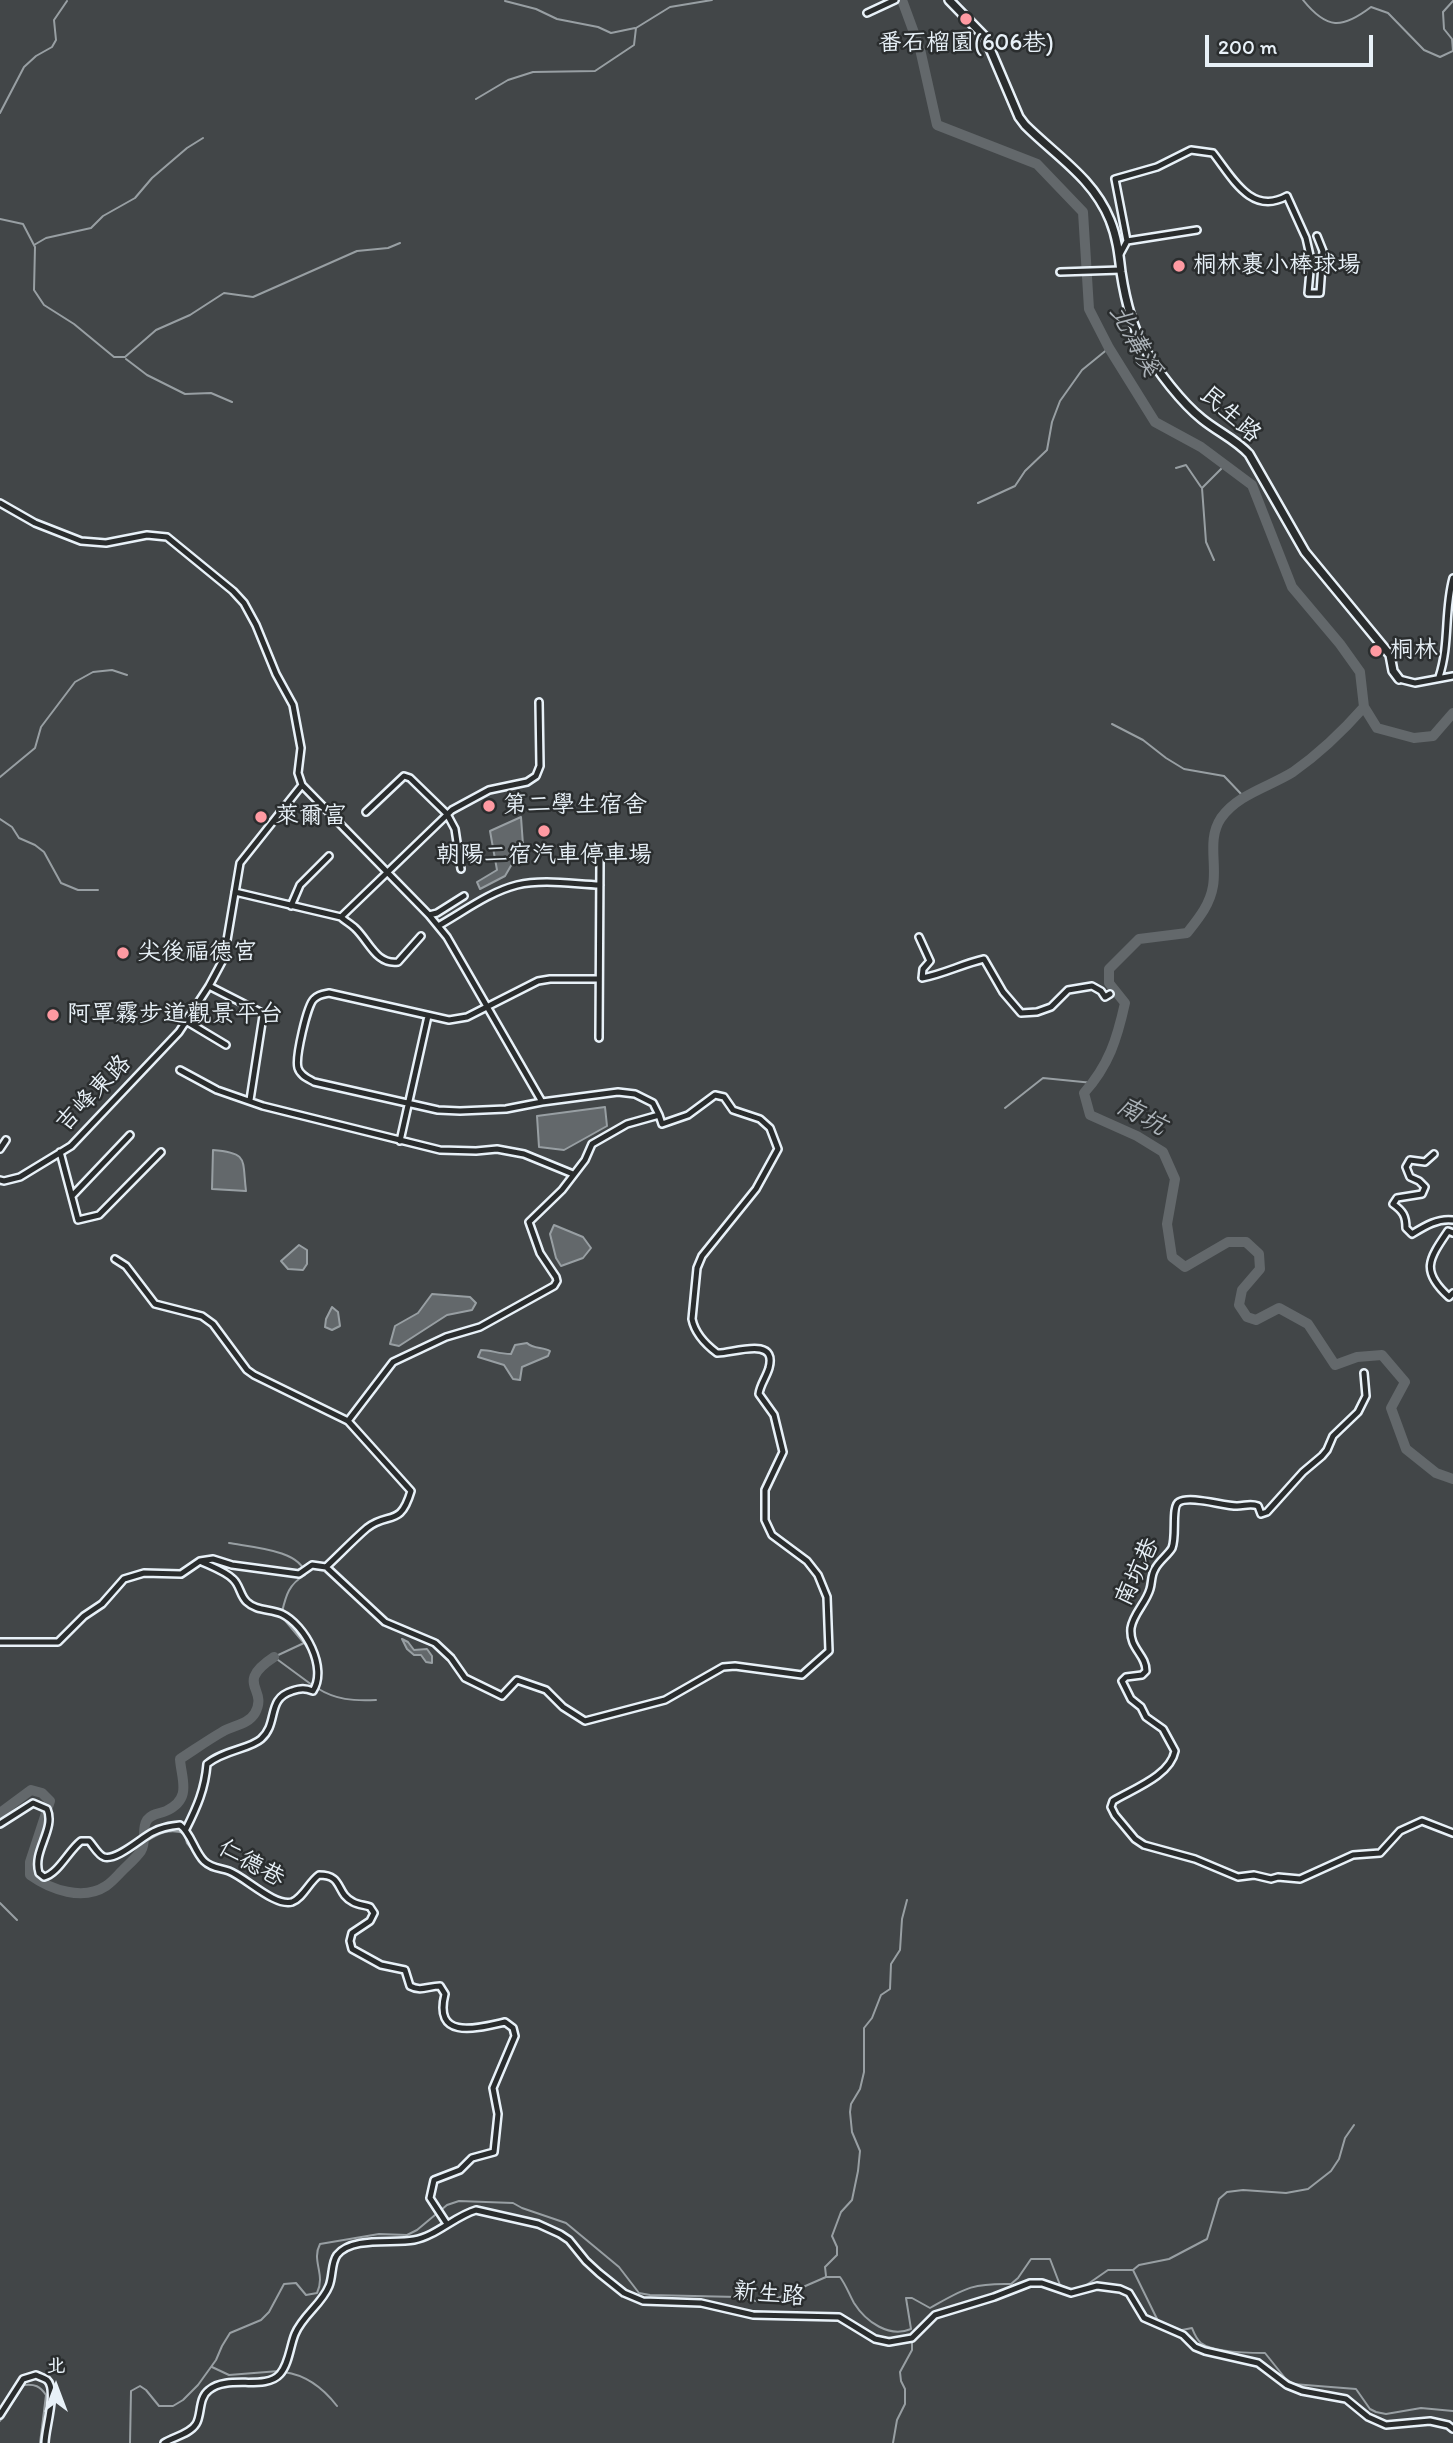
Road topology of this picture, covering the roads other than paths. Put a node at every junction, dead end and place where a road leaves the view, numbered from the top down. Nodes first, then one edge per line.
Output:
1 (895, 0) edge
2 (949, 0) edge
3 (870, 13) dead end
4 (1197, 230) dead end
5 (1317, 236) dead end
6 (1127, 241) junction
7 (1120, 254) junction
8 (1121, 270) junction
9 (1063, 272) dead end
10 (0, 503) edge
11 (1453, 578) edge
12 (1446, 677) edge
13 (1399, 679) joint
14 (539, 702) dead end
15 (302, 785) junction
16 (366, 812) dead end
17 (447, 814) junction
18 (329, 856) dead end
19 (600, 859) dead end
20 (461, 869) dead end
21 (387, 872) junction
22 (600, 885) junction
23 (235, 892) junction
24 (464, 896) dead end
25 (291, 906) junction
26 (429, 915) junction
27 (341, 917) junction
28 (438, 926) junction
29 (421, 936) dead end
30 (919, 937) dead end
31 (599, 979) junction
32 (209, 986) junction
33 (1110, 994) dead end
34 (488, 1007) junction
35 (428, 1016) junction
36 (186, 1021) junction
37 (599, 1038) dead end
38 (226, 1045) dead end
39 (180, 1070) dead end
40 (250, 1100) junction
41 (542, 1101) junction
42 (409, 1103) junction
43 (659, 1115) junction
44 (130, 1135) dead end
45 (6, 1140) dead end
46 (400, 1141) junction
47 (0, 1149) edge
48 (60, 1152) junction
49 (161, 1152) dead end
50 (1434, 1154) dead end
51 (573, 1174) junction
52 (0, 1180) edge
53 (72, 1196) junction
54 (1453, 1220) edge
55 (1453, 1233) edge
56 (115, 1259) dead end
57 (1453, 1293) edge
58 (1364, 1373) dead end
59 (348, 1421) junction
60 (200, 1561) junction
61 (326, 1567) junction
62 (0, 1642) edge
63 (0, 1825) edge
64 (186, 1829) junction
65 (1453, 1833) edge
66 (447, 2224) junction
67 (0, 2415) edge
68 (1453, 2429) edge
69 (45, 2443) edge
70 (164, 2443) edge

1 - 3 street
2 - 7 street, 民生路
4 - 6 street
5 - 6 street
6 - 7 street
7 - 8 street, 民生路
8 - 9 street
8 - 13 street, 民生路
10 - 15 street
11 - 12 street
12 - 13 street
14 - 17 street
15 - 21 street
15 - 23 street, 吉峰東路
16 - 17 street
17 - 20 street
17 - 21 street
18 - 25 street
19 - 22 street
21 - 26 street
21 - 27 street
22 - 28 street
22 - 31 street
23 - 25 street
23 - 32 street, 吉峰東路
24 - 26 street
25 - 27 street
26 - 28 street
27 - 29 street
28 - 34 street
30 - 33 street
31 - 34 street
31 - 37 street
32 - 36 street, 吉峰東路
32 - 40 street
34 - 35 street
34 - 41 street
35 - 42 street
35 - 42 street
36 - 38 street
36 - 48 street, 吉峰東路
39 - 40 street
40 - 46 street
41 - 42 street
41 - 43 street
42 - 46 street
43 - 51 street
43 - 61 street
44 - 53 street
45 - 47 street
46 - 51 street
48 - 52 street, 吉峰東路
48 - 53 street
49 - 53 street
50 - 54 street
51 - 59 street
55 - 57 street
56 - 59 street
58 - 65 street, 南坑巷
59 - 61 street
60 - 61 street
60 - 62 street
60 - 64 street
63 - 64 street
64 - 66 street, 仁德巷
66 - 68 street, 新生路
66 - 70 street, 新生路
67 - 69 street

